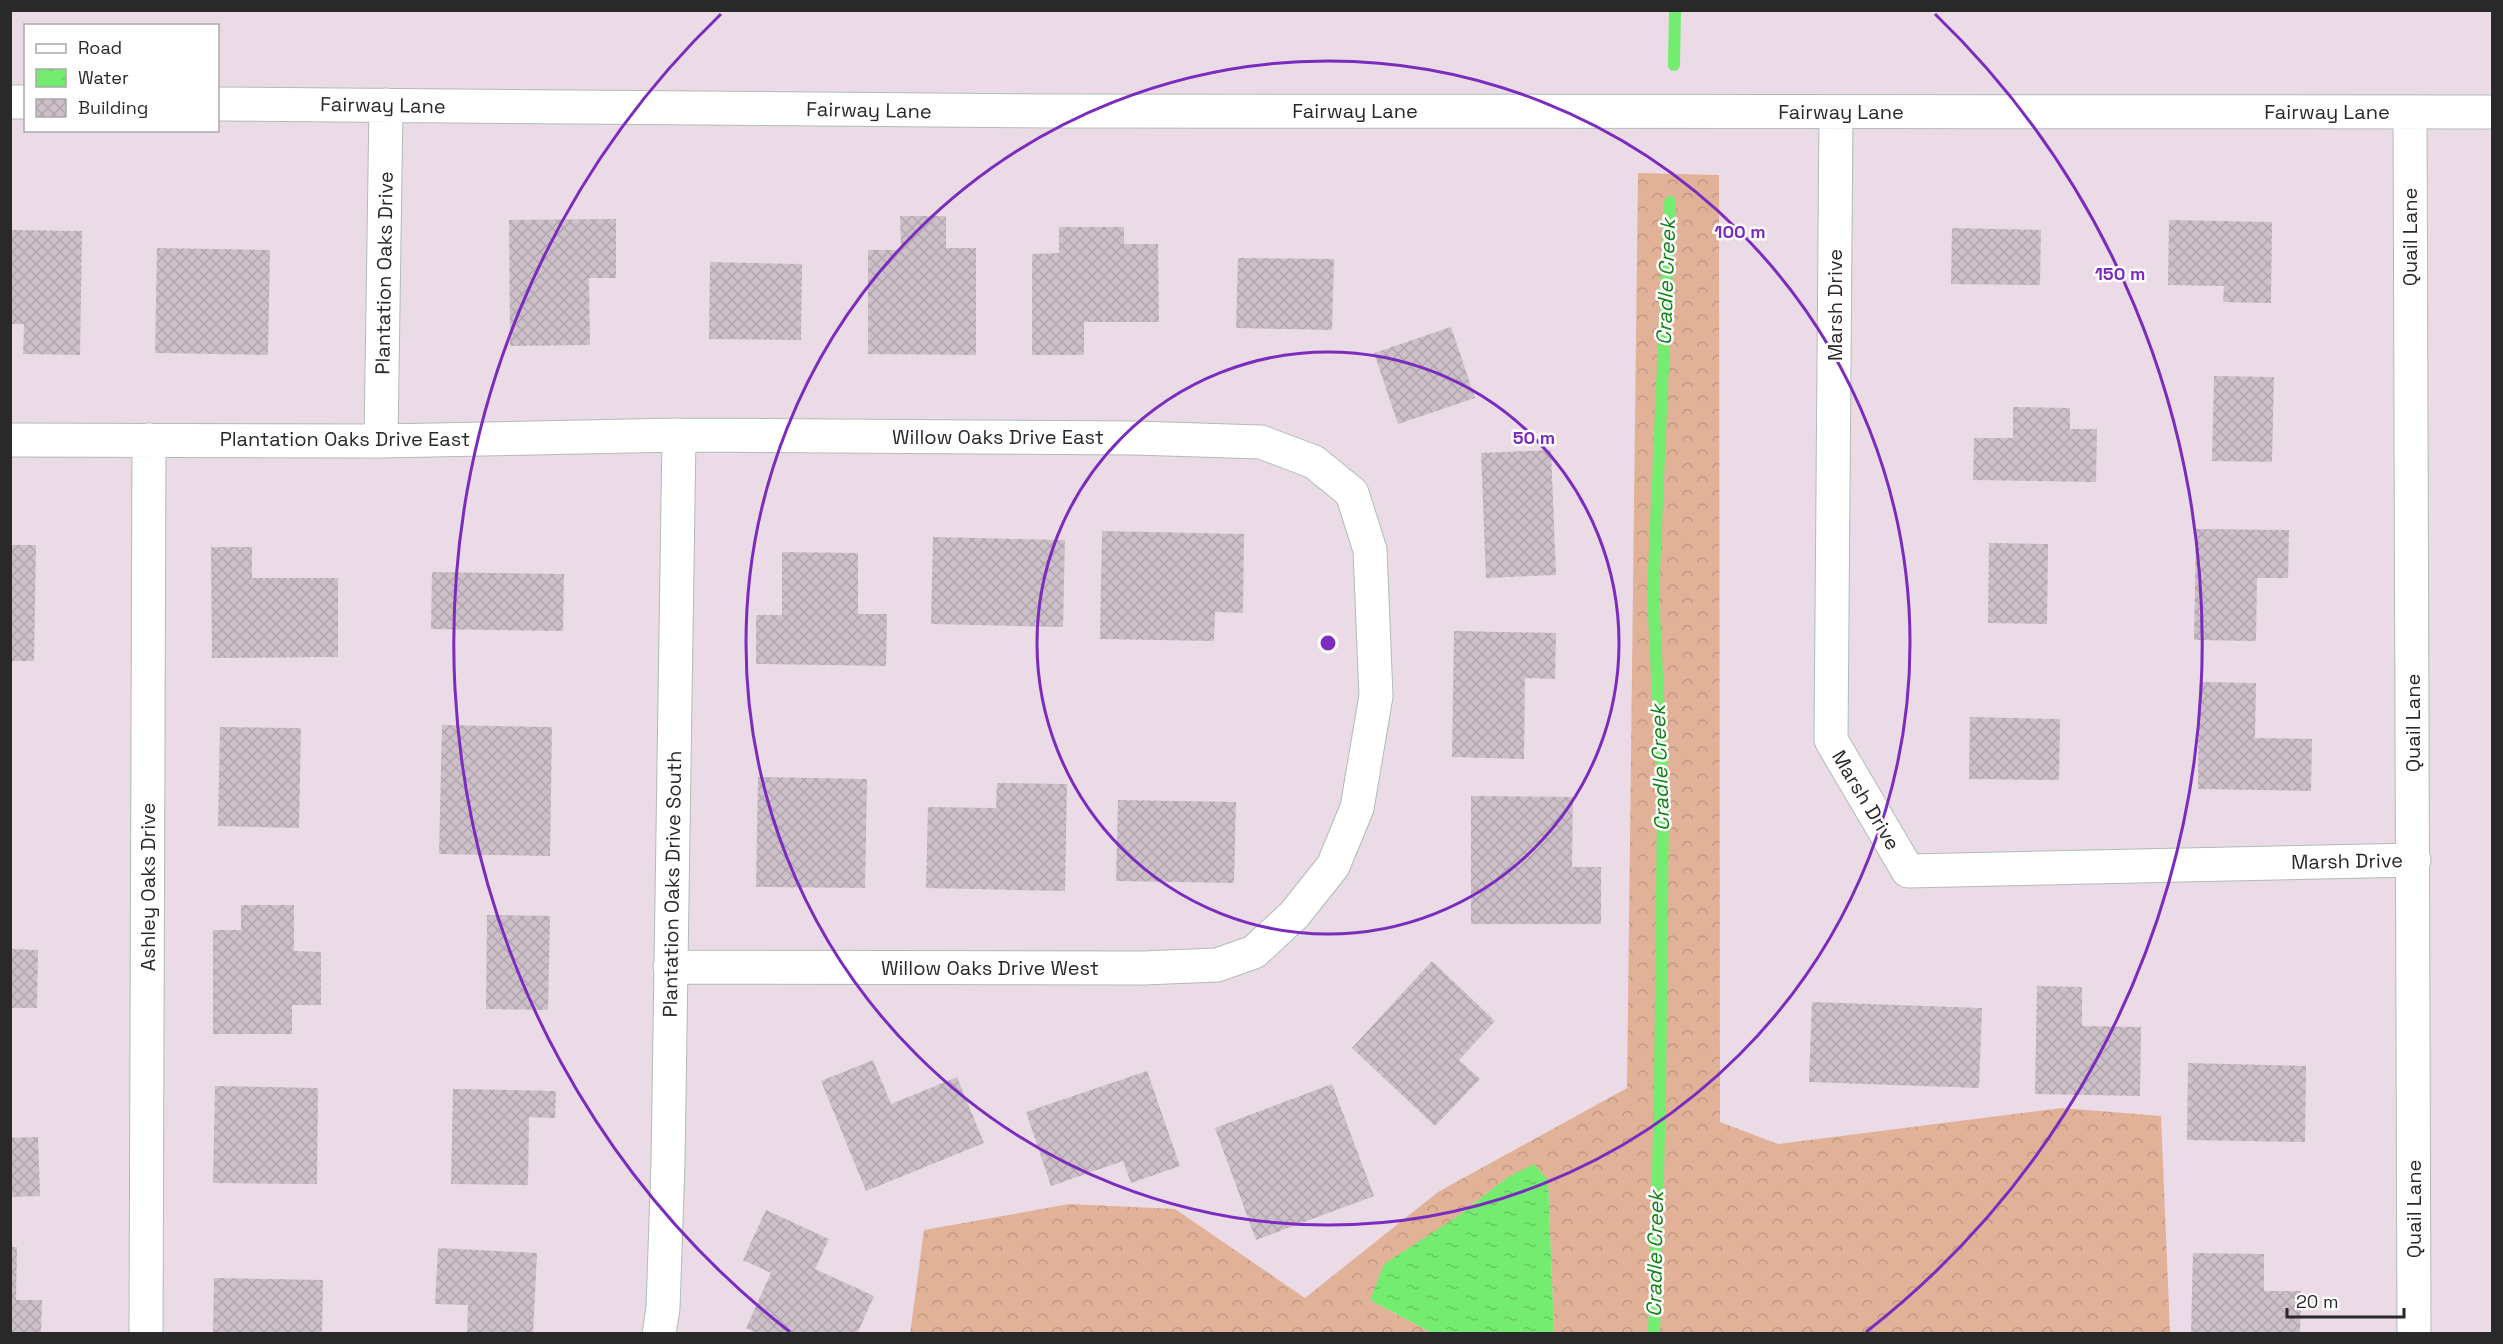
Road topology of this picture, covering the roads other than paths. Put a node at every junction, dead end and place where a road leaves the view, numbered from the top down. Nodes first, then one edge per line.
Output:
1 (219, 104) edge
2 (386, 105) junction
3 (2410, 112) junction
4 (2493, 112) edge
5 (1836, 113) junction
6 (679, 435) junction
7 (10, 440) edge
8 (149, 440) junction
9 (381, 441) junction
10 (2414, 860) junction
11 (1294, 915) joint
12 (670, 968) junction
13 (146, 1334) edge
14 (659, 1334) edge
15 (2415, 1334) edge

1 - 2 street, Fairway Lane
2 - 5 street, Fairway Lane
2 - 9 street, Plantation Oaks Drive
3 - 4 street, Fairway Lane
3 - 5 street, Fairway Lane
3 - 10 street, Quail Lane
5 - 10 street, Marsh Drive
6 - 9 street, Plantation Oaks Drive East
6 - 11 street, Willow Oaks Drive East
6 - 12 street, Plantation Oaks Drive South
7 - 8 street, Plantation Oaks Drive East
8 - 9 street, Plantation Oaks Drive East
8 - 13 street, Ashley Oaks Drive
10 - 15 street, Quail Lane
11 - 12 street, Willow Oaks Drive West
12 - 14 street, Plantation Oaks Drive South

